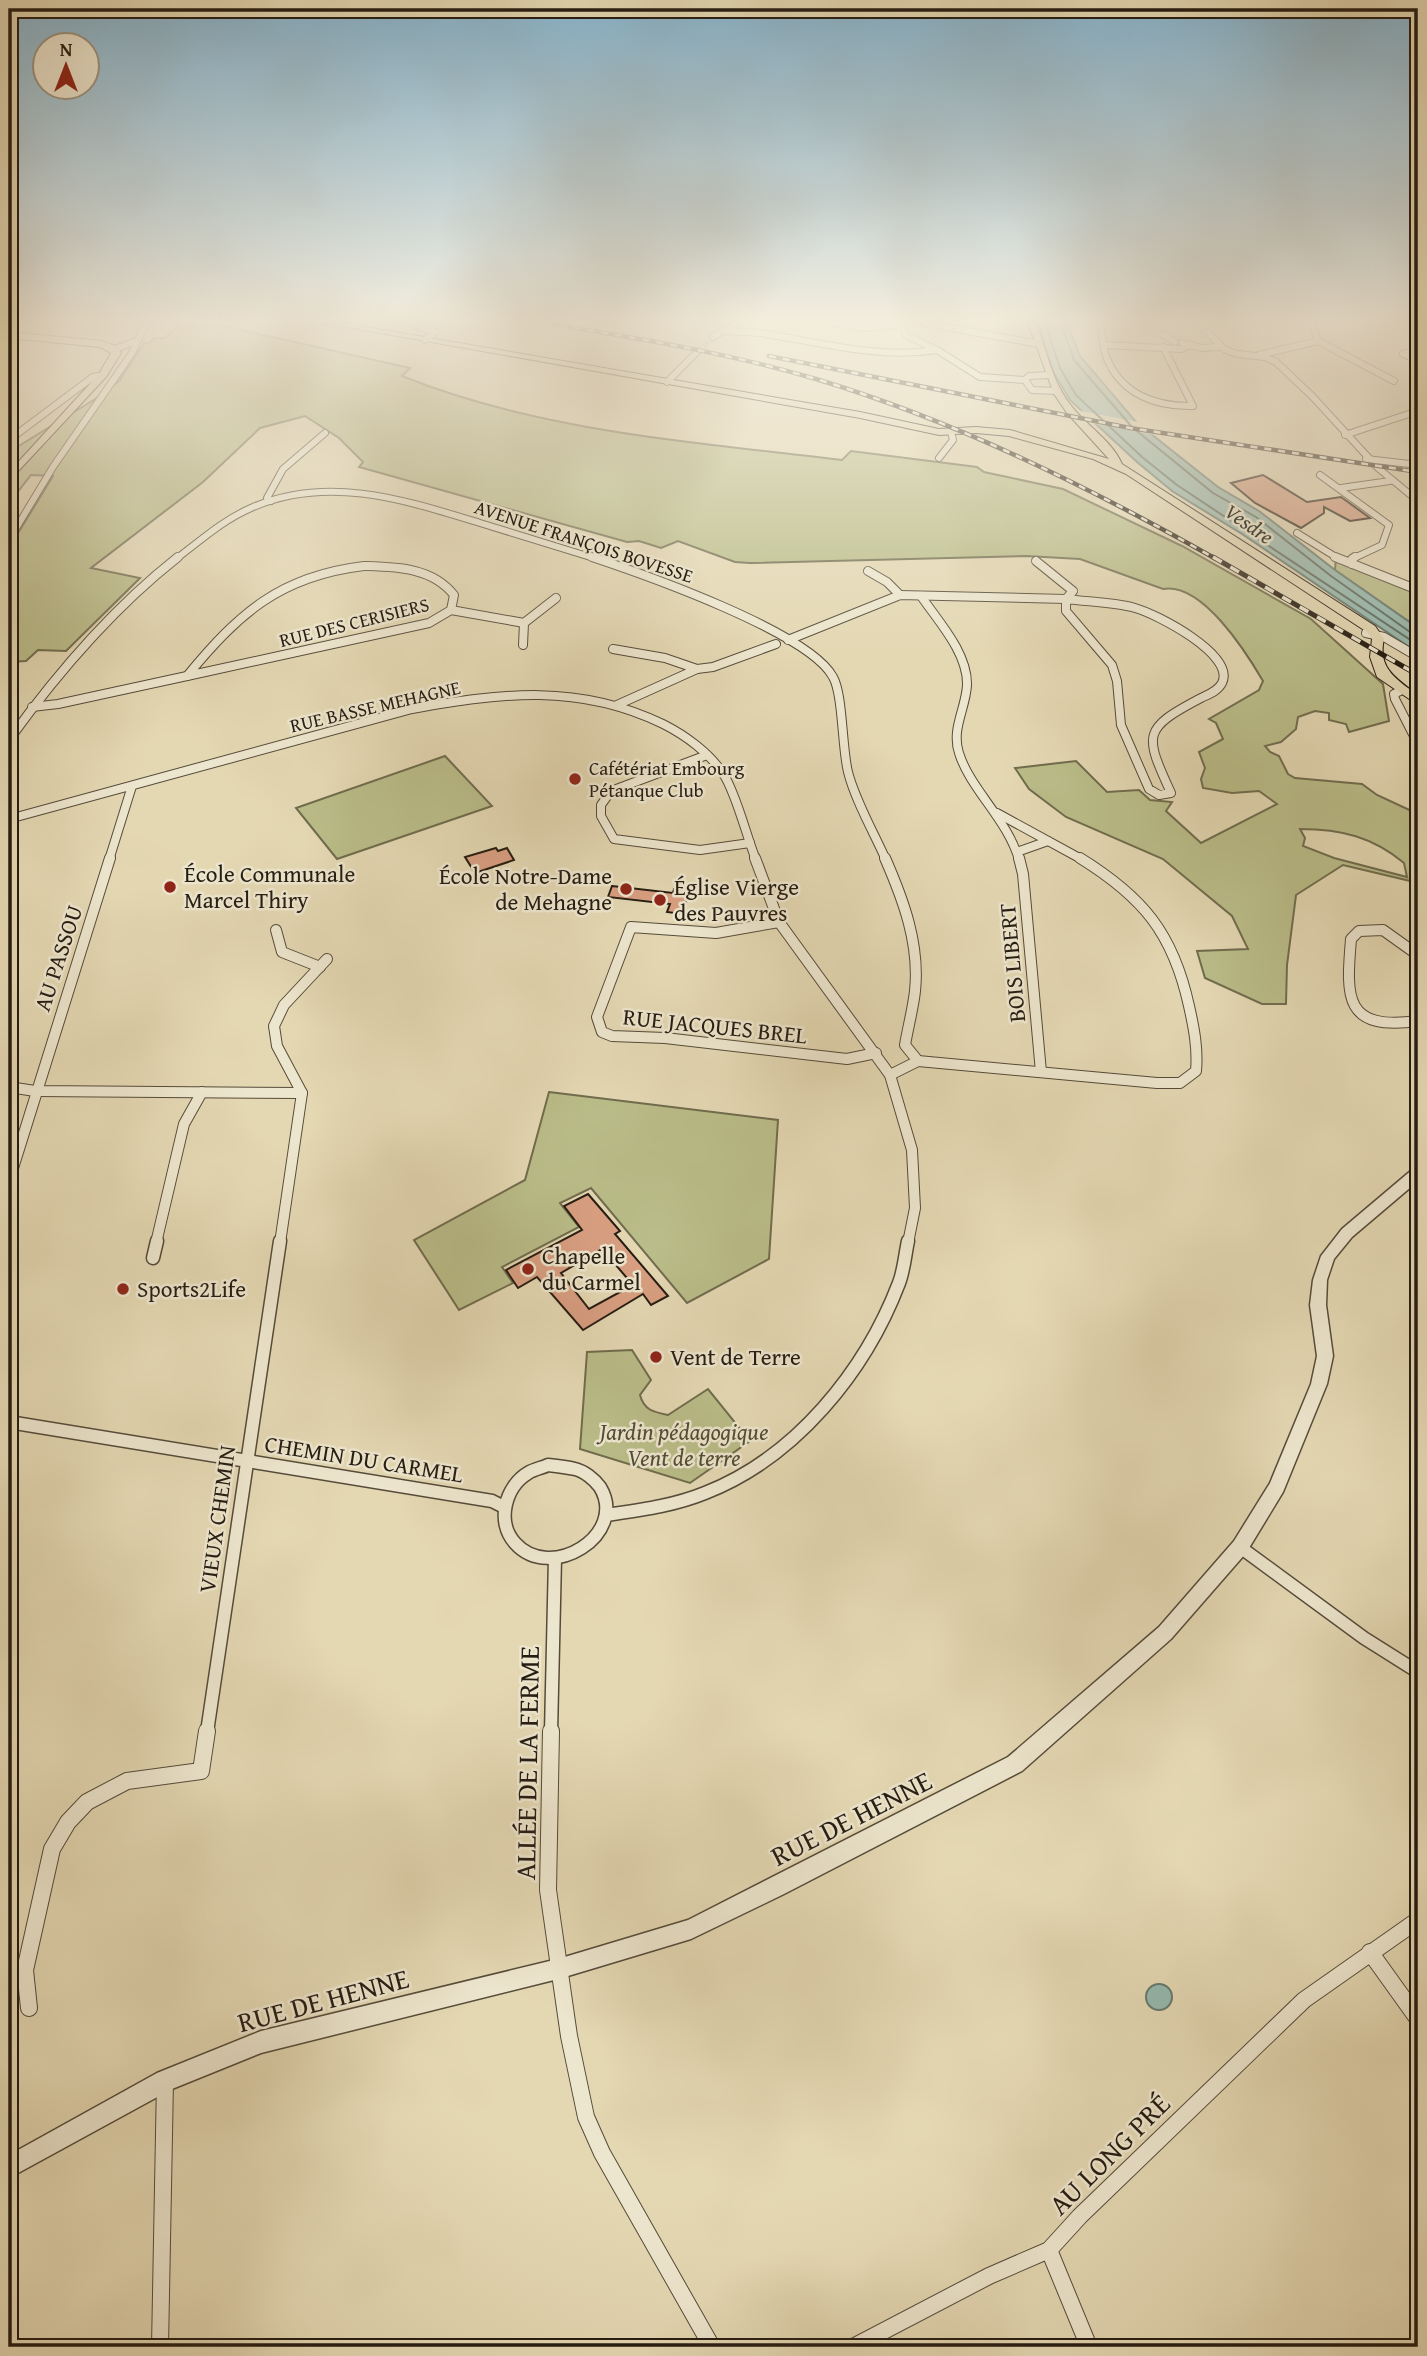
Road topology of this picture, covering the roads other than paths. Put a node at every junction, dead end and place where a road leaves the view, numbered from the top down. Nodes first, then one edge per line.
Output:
1 (951, 432) edge
2 (50, 433) edge
3 (77, 433) edge
4 (325, 433) dead end
5 (1007, 433) edge
6 (1092, 433) edge
7 (1351, 433) edge
8 (1345, 435) joint
9 (1112, 452) junction
10 (1097, 457) junction
11 (939, 458) dead end
12 (1366, 459) junction
13 (1418, 463) edge
14 (1117, 464) junction
15 (1320, 475) dead end
16 (9, 478) edge
17 (1390, 481) junction
18 (1340, 488) junction
19 (271, 501) junction
20 (1418, 501) edge
21 (1297, 533) dead end
22 (9, 540) edge
23 (1036, 561) dead end
24 (1352, 564) junction
25 (868, 571) dead end
26 (1418, 590) edge
27 (900, 595) junction
28 (921, 596) junction
29 (556, 598) dead end
30 (1066, 599) junction
31 (451, 611) junction
32 (524, 623) junction
33 (1367, 630) junction
34 (788, 640) junction
35 (776, 644) dead end
36 (523, 645) dead end
37 (612, 649) dead end
38 (1418, 657) edge
39 (696, 669) junction
40 (187, 676) junction
41 (1402, 690) junction
42 (1418, 701) edge
43 (617, 705) junction
44 (32, 707) junction
45 (9, 740) edge
46 (1418, 744) edge
47 (707, 755) junction
48 (132, 786) junction
49 (997, 813) junction
50 (9, 820) edge
51 (1048, 841) junction
52 (750, 844) junction
53 (1017, 852) junction
54 (779, 922) junction
55 (276, 930) dead end
56 (1418, 955) edge
57 (1418, 1021) edge
58 (876, 1053) junction
59 (918, 1061) junction
60 (1041, 1072) junction
61 (890, 1075) junction
62 (9, 1087) edge
63 (35, 1091) junction
64 (202, 1092) junction
65 (302, 1093) junction
66 (1418, 1173) edge
67 (9, 1181) edge
68 (153, 1258) dead end
69 (9, 1423) edge
70 (247, 1461) junction
71 (504, 1507) junction
72 (606, 1515) junction
73 (1240, 1547) junction
74 (555, 1558) junction
75 (1418, 1672) edge
76 (1418, 1920) edge
77 (1370, 1952) junction
78 (558, 1969) junction
79 (29, 2008) dead end
80 (1418, 2019) edge
81 (165, 2081) junction
82 (9, 2167) edge
83 (1049, 2250) junction
84 (160, 2347) edge
85 (712, 2347) edge
86 (853, 2347) edge
87 (1089, 2347) edge

1 - 11 street
2 - 16 main road
3 - 22 street
4 - 19 street
5 - 10 main road
6 - 9 main road
7 - 8 street
8 - 12 street
9 - 10 main road
9 - 14 main road
10 - 14 main road
12 - 13 street
12 - 17 street
14 - 33 main road
15 - 18 street
17 - 18 street
17 - 20 street
18 - 24 street
19 - 34 street, AVENUE FRANÇOIS BOVESSE
19 - 44 street, AVENUE FRANÇOIS BOVESSE
21 - 24 street
23 - 30 street
24 - 26 street
25 - 27 street
27 - 28 street
27 - 34 street
28 - 30 street
28 - 49 street, BOIS LIBERT
29 - 32 street
30 - 30 street
31 - 32 street
31 - 40 street, RUE DES CERISIERS
31 - 40 street, RUE DES CERISIERS
32 - 36 street
33 - 38 street
33 - 41 main road
34 - 59 street, AVENUE FRANÇOIS BOVESSE
35 - 39 street
37 - 39 street
39 - 43 street
40 - 44 street, RUE DES CERISIERS
41 - 42 main road
41 - 46 street
43 - 47 street, RUE BASSE MEHAGNE
43 - 48 street, RUE BASSE MEHAGNE
44 - 45 street, AVENUE FRANÇOIS BOVESSE
47 - 52 street, RUE BASSE MEHAGNE
47 - 52 street
48 - 50 street, RUE BASSE MEHAGNE
48 - 63 street, AU PASSOU
49 - 51 street, BOIS LIBERT
49 - 53 street, BOIS LIBERT
51 - 53 street
51 - 60 street, BOIS LIBERT
52 - 54 street, RUE BASSE MEHAGNE
53 - 60 street, BOIS LIBERT
54 - 58 street, RUE BASSE MEHAGNE
54 - 58 street, RUE JACQUES BREL
55 - 65 street
56 - 57 street
58 - 61 street, RUE BASSE MEHAGNE
59 - 60 street, BOIS LIBERT
59 - 61 street
61 - 72 street
62 - 63 street
63 - 64 street
63 - 67 street, AU PASSOU
64 - 65 street
64 - 68 street
65 - 70 street, VIEUX CHEMIN
66 - 73 street, RUE DE HENNE
69 - 70 street, CHEMIN DU CARMEL
70 - 71 street, CHEMIN DU CARMEL
70 - 79 street, VIEUX CHEMIN
71 - 72 street
71 - 74 street
72 - 74 street
73 - 75 street
73 - 78 street, RUE DE HENNE
74 - 78 street, ALLÉE DE LA FERME
76 - 77 street, AU LONG PRÉ
77 - 80 street
77 - 83 street, AU LONG PRÉ
78 - 81 street, RUE DE HENNE
78 - 85 street
81 - 82 street, RUE DE HENNE
81 - 84 street
83 - 86 street, AU LONG PRÉ
83 - 87 street

